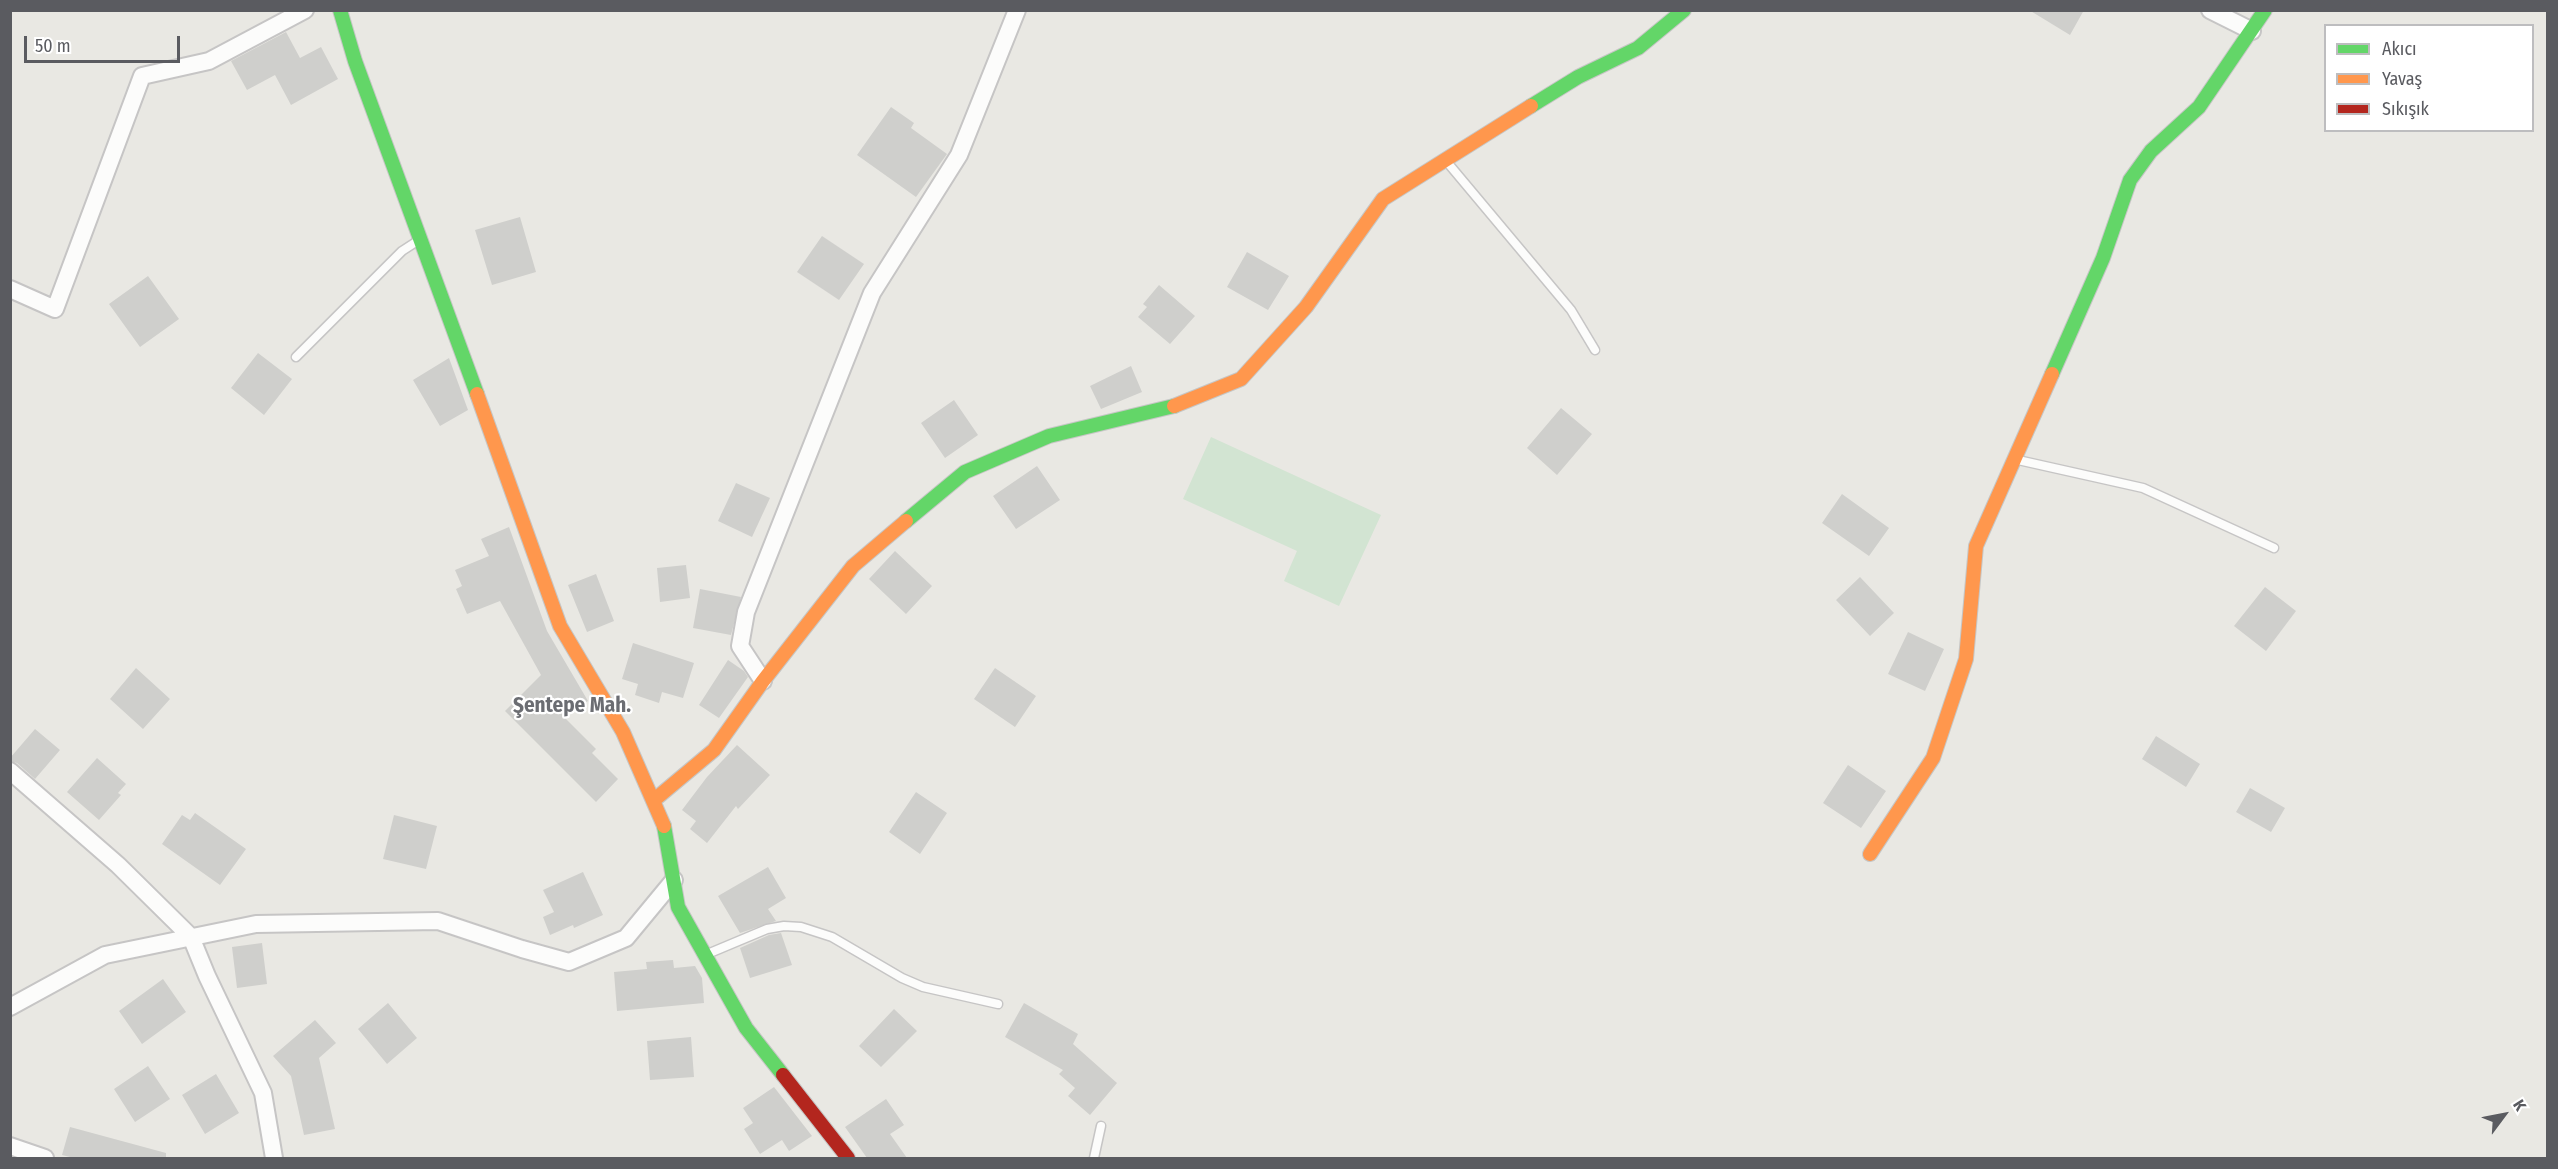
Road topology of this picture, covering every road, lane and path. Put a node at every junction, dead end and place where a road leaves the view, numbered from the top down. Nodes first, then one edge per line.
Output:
1 (305, 10) edge
2 (340, 10) edge
3 (1017, 10) edge
4 (1684, 10) edge
5 (2210, 10) edge
6 (2265, 10) edge
7 (2252, 31) junction
8 (1444, 159) junction
9 (421, 239) junction
10 (10, 288) edge
11 (1594, 350) dead end
12 (296, 357) dead end
13 (2015, 459) junction
14 (2274, 548) dead end
15 (763, 681) junction
16 (10, 771) edge
17 (653, 801) junction
18 (1870, 854) dead end
19 (674, 880) junction
20 (191, 937) junction
21 (705, 955) junction
22 (998, 1004) dead end
23 (10, 1007) edge
24 (1101, 1126) dead end
25 (10, 1146) edge
26 (841, 1155) edge
27 (45, 1158) edge
28 (274, 1158) edge
29 (1094, 1158) edge

1 - 10 street
2 - 9 street
3 - 15 street
4 - 8 street
5 - 7 street
6 - 7 street
7 - 13 street
8 - 11 lane
8 - 15 street
9 - 12 lane
9 - 17 street
13 - 14 lane
13 - 18 street
15 - 17 street
16 - 20 street
17 - 19 street
19 - 20 street
19 - 21 street
20 - 23 street
20 - 28 street
21 - 22 lane
21 - 26 street
24 - 29 lane
25 - 27 street

